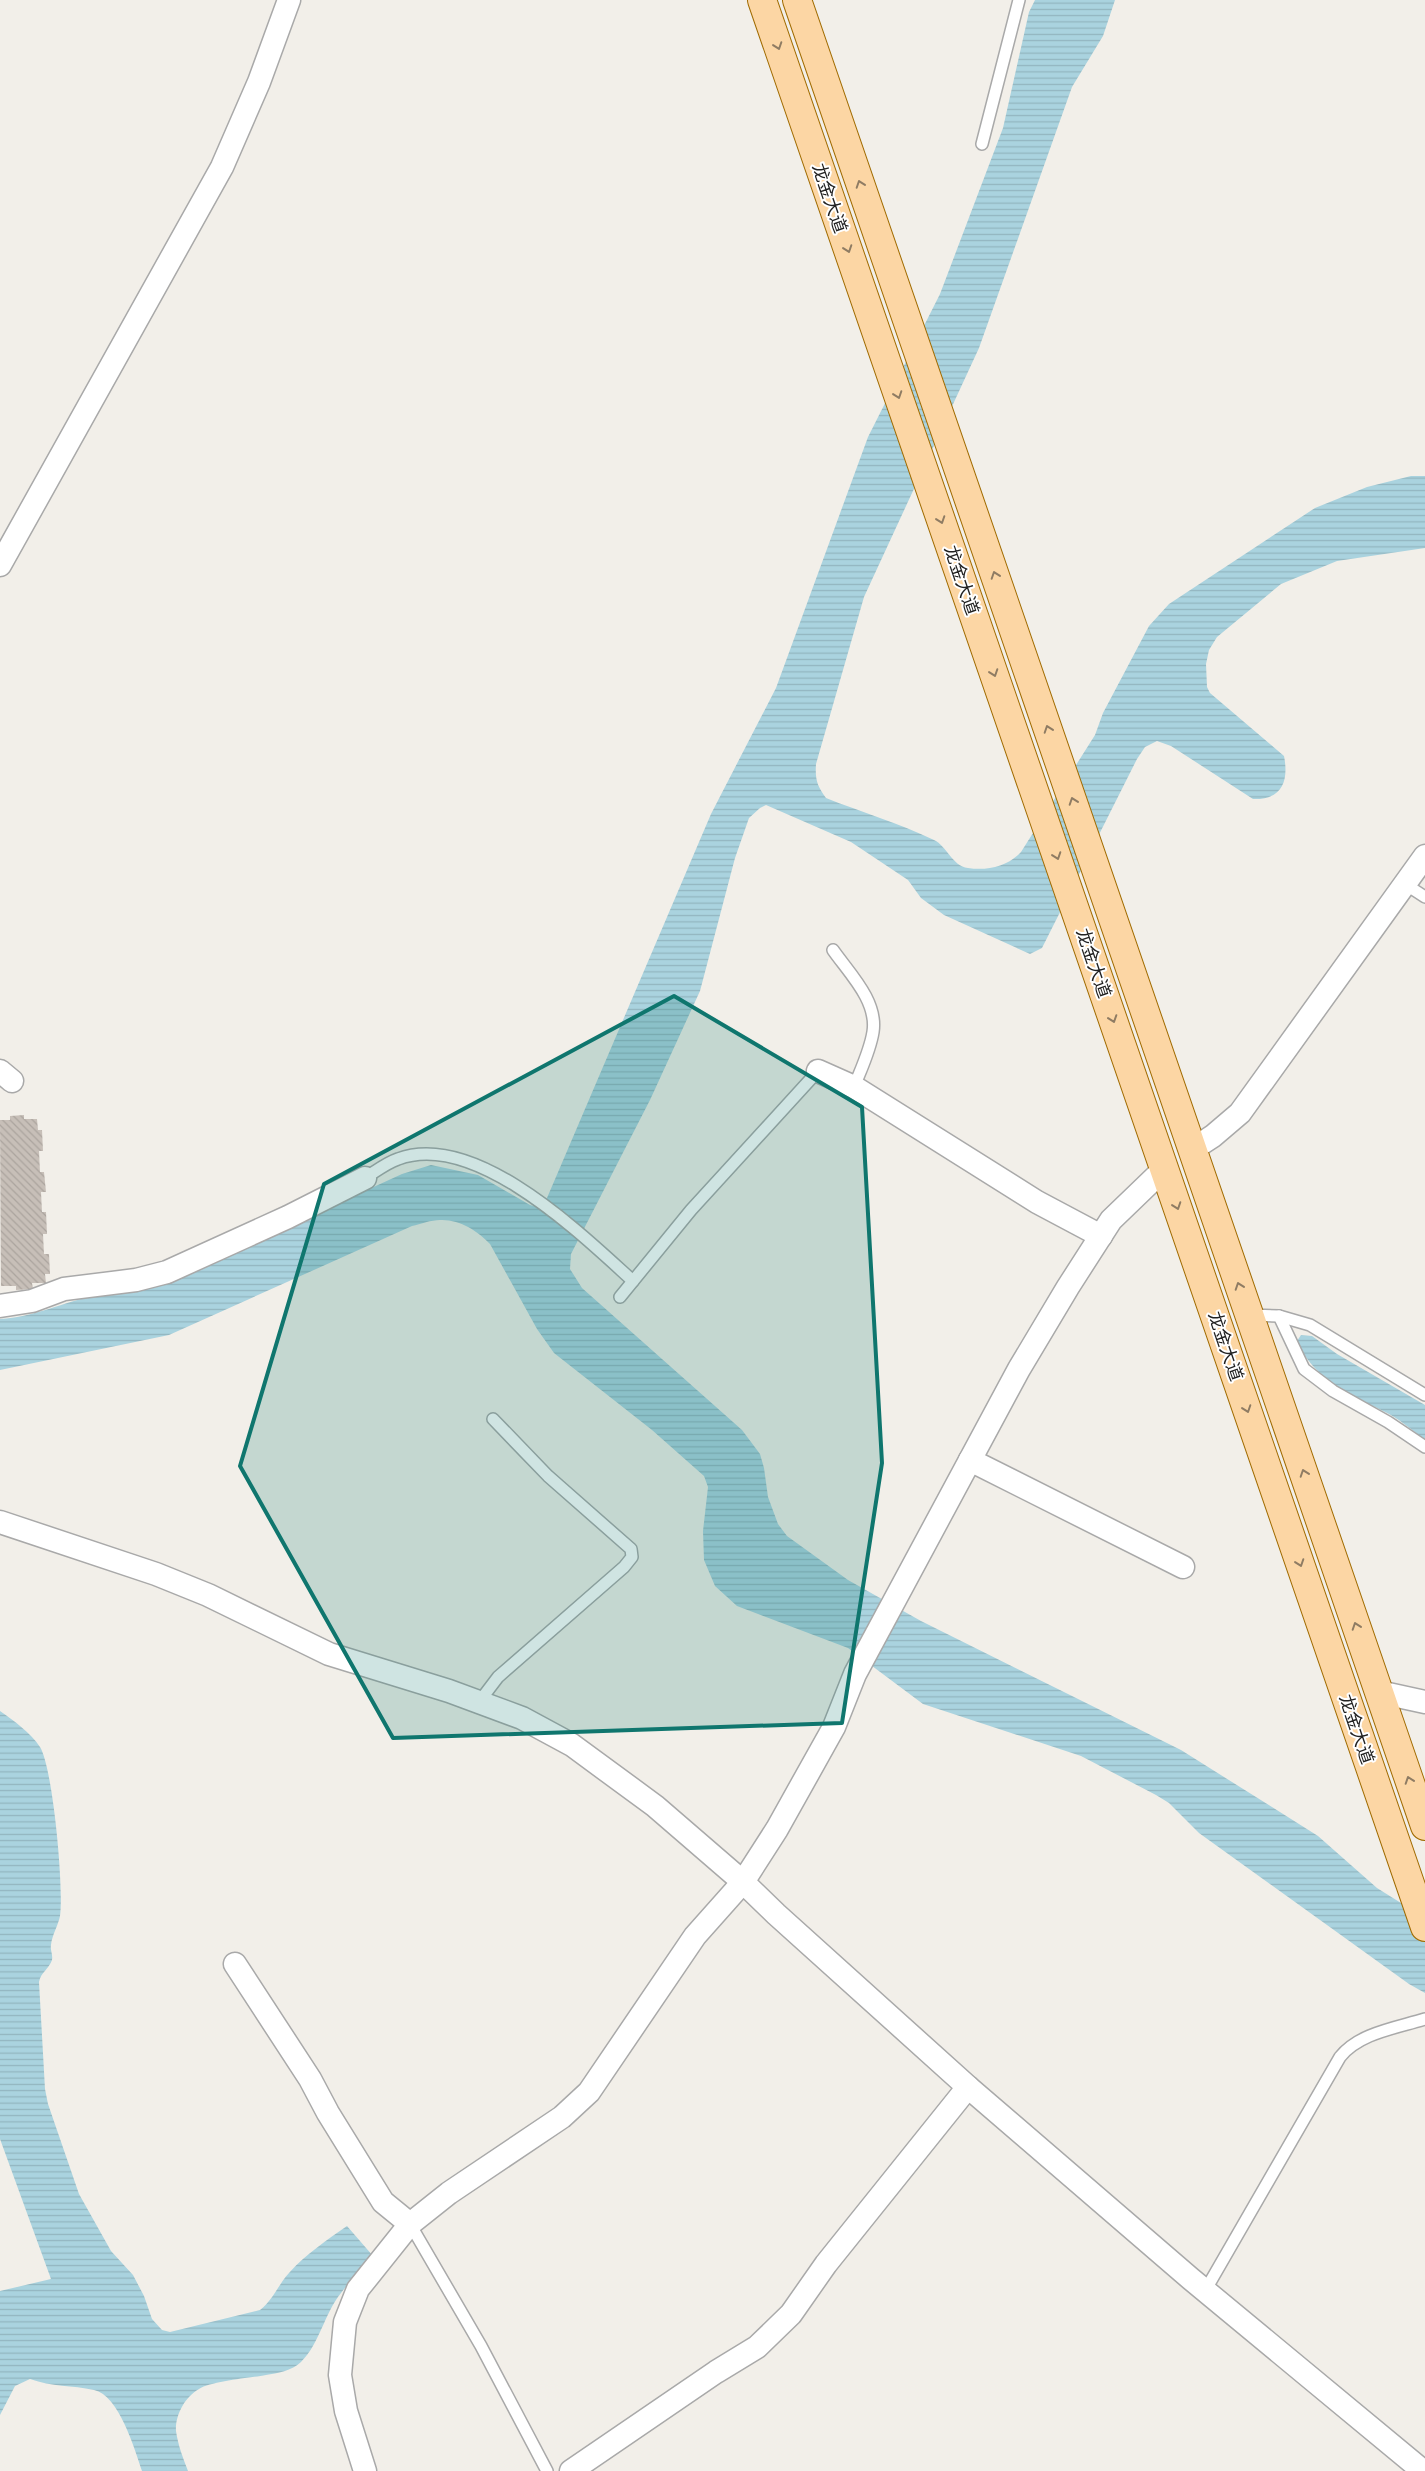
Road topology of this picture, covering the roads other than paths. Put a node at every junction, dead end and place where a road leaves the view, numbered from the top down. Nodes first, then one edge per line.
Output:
1 (289, 0) edge
2 (762, 0) edge
3 (796, 0) edge
4 (1019, 0) edge
5 (982, 144) dead end
6 (0, 565) edge
7 (1425, 856) edge
8 (1406, 884) junction
9 (1425, 897) edge
10 (833, 950) dead end
11 (818, 1071) joint
12 (854, 1087) junction
13 (1193, 1149) junction
14 (1165, 1168) junction
15 (365, 1178) joint
16 (1100, 1236) junction
17 (633, 1281) junction
18 (620, 1297) dead end
19 (0, 1306) edge
20 (1250, 1315) junction
21 (1279, 1316) junction
22 (1425, 1395) edge
23 (494, 1420) dead end
24 (1425, 1448) edge
25 (970, 1460) junction
26 (0, 1522) edge
27 (1183, 1567) dead end
28 (1379, 1692) junction
29 (478, 1702) junction
30 (1425, 1702) edge
31 (1425, 1826) edge
32 (743, 1882) junction
33 (1425, 1927) edge
34 (235, 1964) dead end
35 (1425, 2019) edge
36 (968, 2087) junction
37 (410, 2224) junction
38 (1206, 2291) junction
39 (365, 2471) edge
40 (547, 2471) edge
41 (571, 2471) edge
42 (1423, 2471) edge

1 - 6 street
2 -> 14 main road, 龙金大道
13 -> 3 main road, 龙金大道
4 - 5 lane
7 - 8 street
8 - 9 lane
8 - 13 street
10 - 12 lane
11 - 12 street
11 - 17 lane
12 - 16 street
20 -> 13 main road, 龙金大道
14 - 16 street
14 -> 33 main road, 龙金大道
15 - 17 lane
15 - 19 street
16 - 25 street
17 - 18 lane
20 - 21 lane
28 -> 20 main road, 龙金大道
21 - 22 lane
21 - 24 lane
23 - 29 lane
25 - 27 street
25 - 32 street
26 - 29 street
28 - 30 street
31 -> 28 main road, 龙金大道
29 - 32 street
32 - 36 street
32 - 37 street
34 - 37 street
35 - 38 lane
36 - 38 street
36 - 41 street
37 - 39 street
37 - 40 lane
38 - 42 street

